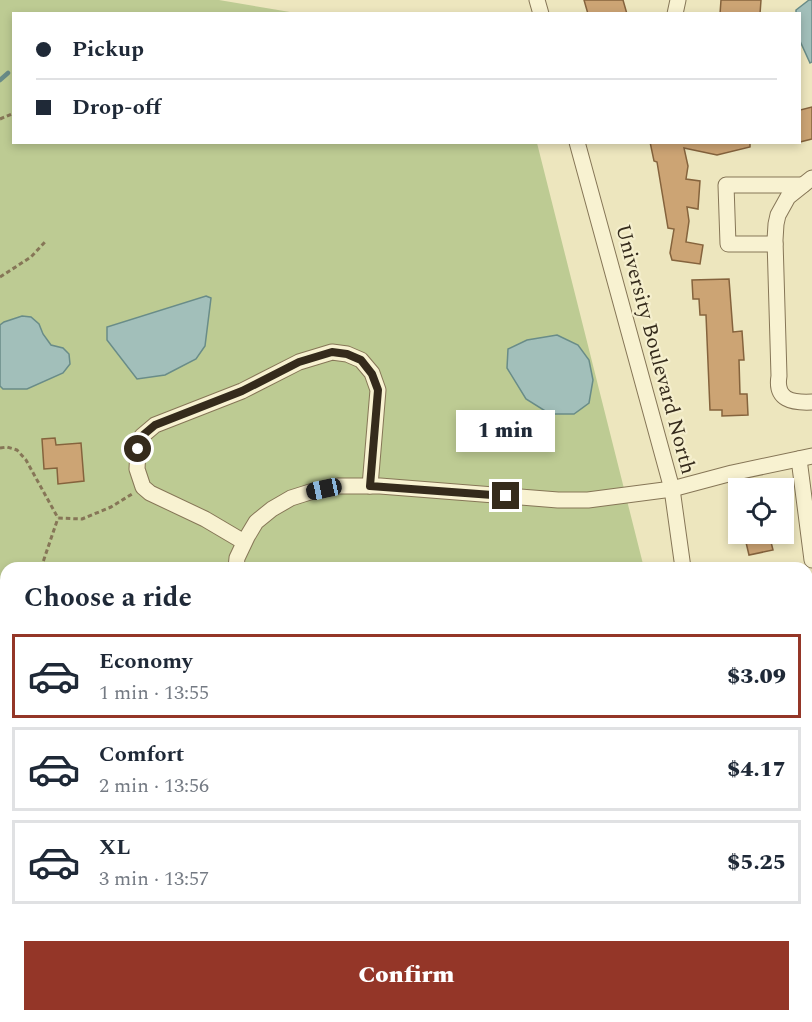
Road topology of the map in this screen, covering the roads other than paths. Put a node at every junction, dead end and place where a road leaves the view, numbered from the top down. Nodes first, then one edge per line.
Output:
1 (578, 144) edge
2 (809, 182) edge
3 (775, 244) junction
4 (812, 402) edge
5 (806, 458) edge
6 (370, 486) junction
7 (672, 489) junction
8 (244, 543) junction
9 (812, 560) edge
10 (237, 562) edge
11 (682, 562) edge

1 - 7 street, University Boulevard North
2 - 3 street
2 - 3 street
3 - 4 street
5 - 7 street
5 - 9 street
6 - 7 street
6 - 8 street
6 - 8 street
7 - 11 street, University Boulevard North
8 - 10 street

